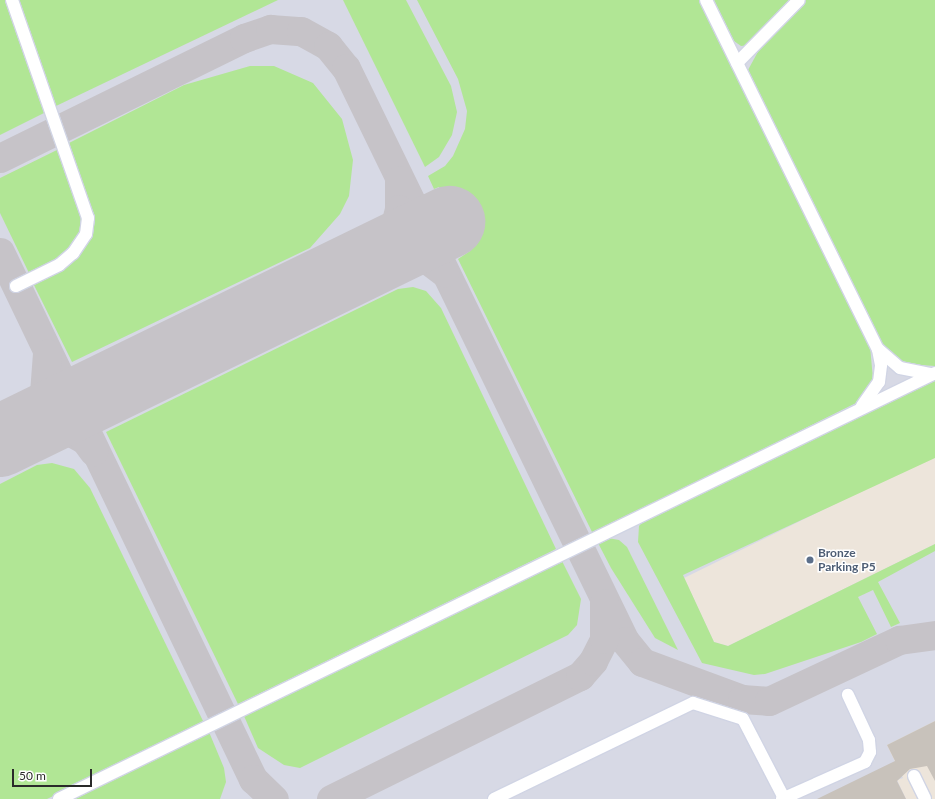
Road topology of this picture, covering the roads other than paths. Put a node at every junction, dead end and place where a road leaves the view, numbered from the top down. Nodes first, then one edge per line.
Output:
1 (12, 0) edge
2 (706, 0) edge
3 (800, 0) edge
4 (737, 63) junction
5 (16, 286) dead end
6 (878, 349) junction
7 (934, 373) edge
8 (856, 411) junction
9 (848, 695) dead end
10 (914, 776) dead end
11 (59, 799) edge
12 (494, 799) edge
13 (783, 799) edge
14 (925, 799) edge

1 - 5 lane
2 - 4 lane
3 - 4 lane
4 - 6 lane
6 - 7 lane
6 - 8 lane
7 - 8 lane
8 - 11 lane
9 - 13 lane
10 - 14 lane
12 - 13 lane

